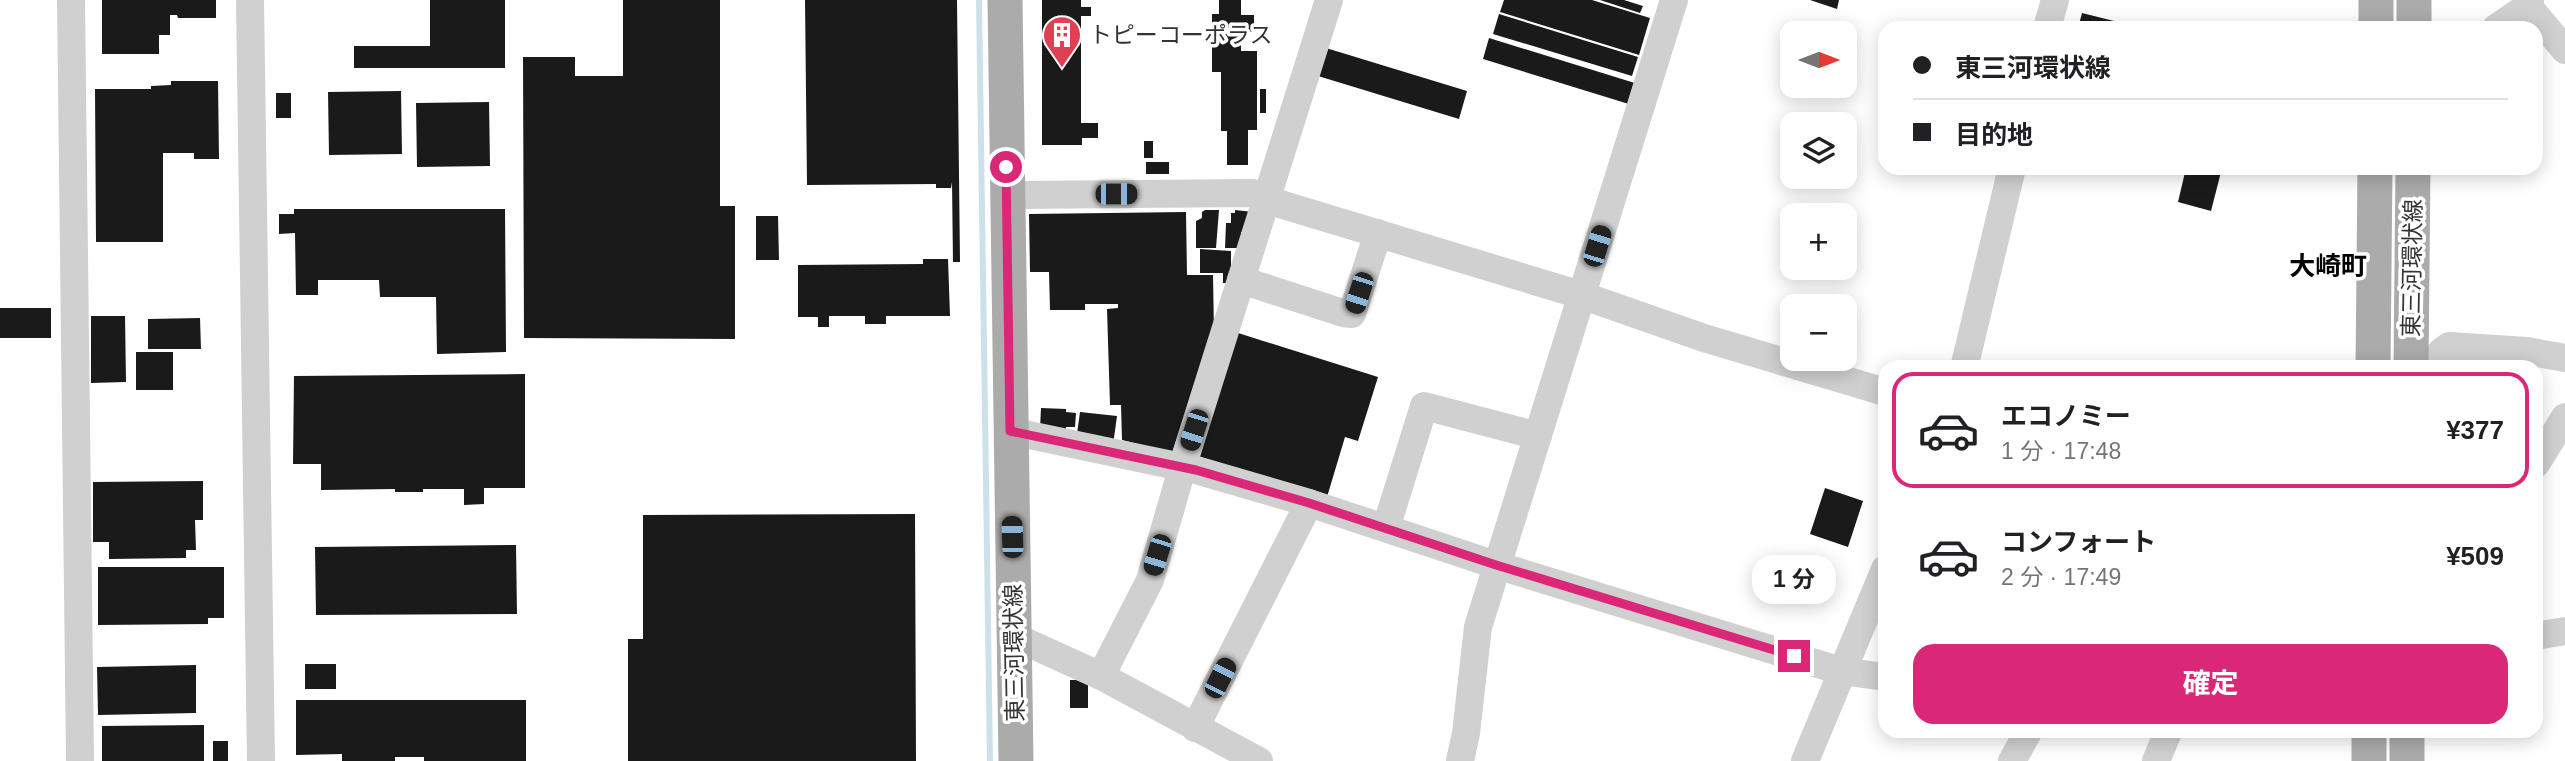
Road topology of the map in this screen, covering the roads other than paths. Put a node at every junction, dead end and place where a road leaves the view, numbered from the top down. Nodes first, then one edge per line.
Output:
1 (71, 0) edge
2 (250, 0) edge
3 (1005, 0) edge
4 (1329, 0) edge
5 (1674, 0) edge
6 (2054, 0) edge
7 (2376, 0) edge
8 (2414, 0) edge
9 (2529, 3) edge
10 (2049, 21) edge
11 (2376, 21) edge
12 (2414, 21) edge
13 (2505, 21) edge
14 (2543, 21) edge
15 (2543, 21) edge
16 (2565, 50) edge
17 (2010, 175) edge
18 (2375, 175) edge
19 (2413, 175) edge
20 (1006, 195) junction
21 (1266, 198) junction
22 (1378, 233) junction
23 (1241, 280) junction
24 (1581, 295) junction
25 (2565, 358) edge
26 (1966, 360) edge
27 (2373, 360) edge
28 (2411, 360) edge
29 (2441, 360) edge
30 (1878, 390) edge
31 (2565, 417) edge
32 (1010, 431) junction
33 (1538, 436) junction
34 (2543, 453) edge
35 (1182, 468) junction
36 (1309, 503) junction
37 (1386, 528) junction
38 (1496, 565) junction
39 (1878, 585) edge
40 (2565, 631) edge
41 (2543, 635) edge
42 (1015, 637) junction
43 (1841, 671) junction
44 (1101, 676) junction
45 (1878, 676) edge
46 (1195, 728) junction
47 (2025, 738) edge
48 (2166, 738) edge
49 (2370, 738) edge
50 (2407, 738) edge
51 (1250, 759) edge
52 (79, 761) edge
53 (261, 761) edge
54 (1016, 761) edge
55 (1460, 761) edge
56 (1805, 761) edge
57 (2012, 761) edge
58 (2156, 761) edge
59 (2369, 761) edge
60 (2407, 761) edge

1 - 52 street
2 - 53 street
3 - 20 main road, 東三河環状線
4 - 21 street
5 - 24 street
6 - 10 street
7 - 11 main road
8 - 12 main road
9 - 13 street
9 - 14 street
15 - 16 street
17 - 26 street
18 - 27 main road, 東三河環状線
19 - 28 main road, 東三河環状線
20 - 21 street
20 - 32 main road, 東三河環状線
21 - 22 street
21 - 23 street
22 - 23 street
22 - 24 street
23 - 35 street
24 - 30 street
24 - 33 street
25 - 29 street
31 - 34 street
32 - 35 street
32 - 42 main road, 東三河環状線
33 - 37 street
33 - 38 street
35 - 36 street
35 - 44 street
36 - 37 street
36 - 46 street
37 - 38 street
38 - 43 street
38 - 55 street
39 - 43 street
40 - 41 street
42 - 44 street
42 - 54 main road, 東三河環状線
43 - 45 street
43 - 56 street
44 - 46 street
46 - 51 street
47 - 57 street
48 - 58 street
49 - 59 main road
50 - 60 main road

